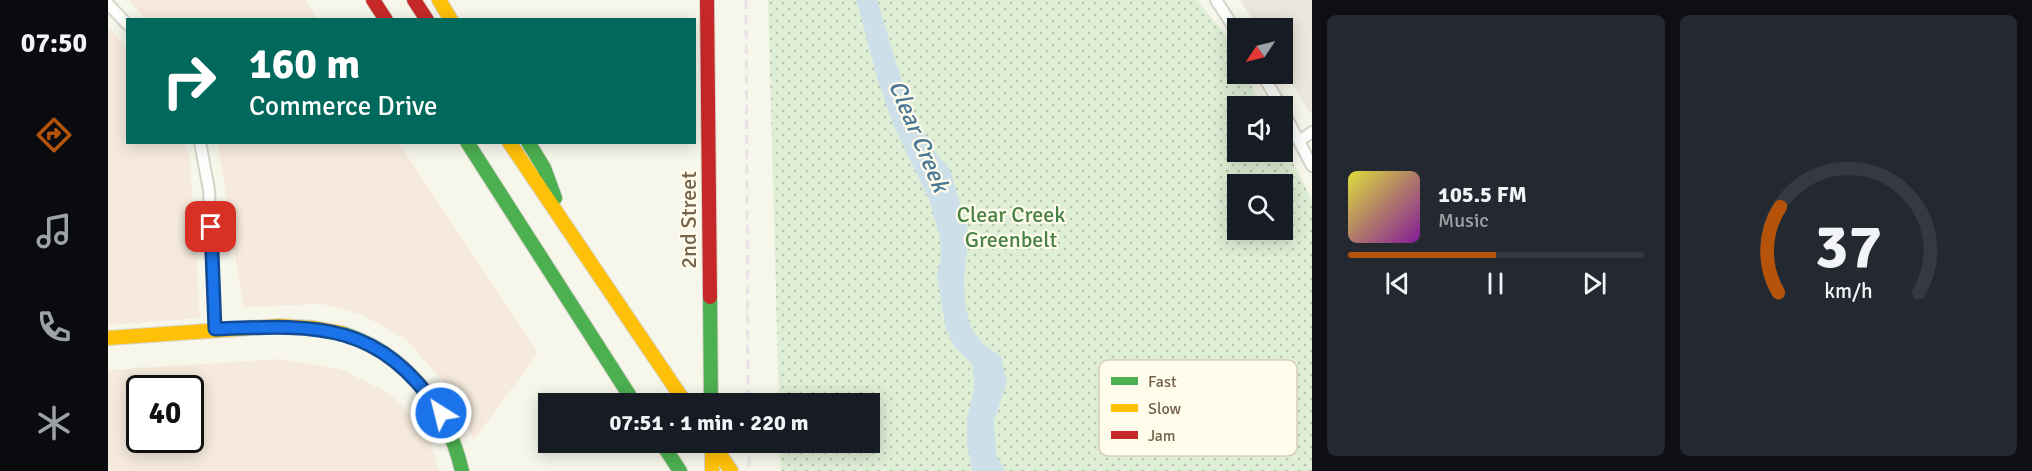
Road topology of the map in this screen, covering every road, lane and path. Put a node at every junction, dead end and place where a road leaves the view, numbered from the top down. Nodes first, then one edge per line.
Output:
1 (373, 0) edge
2 (414, 0) edge
3 (439, 0) edge
4 (708, 0) edge
5 (1216, 0) edge
6 (108, 4) edge
7 (385, 18) edge
8 (426, 18) edge
9 (450, 18) edge
10 (1228, 18) edge
11 (126, 23) edge
12 (1293, 129) edge
13 (1312, 132) edge
14 (1299, 141) junction
15 (200, 144) edge
16 (468, 144) edge
17 (510, 144) edge
18 (529, 144) edge
19 (1312, 166) edge
20 (568, 230) junction
21 (215, 329) junction
22 (108, 338) edge
23 (629, 393) edge
24 (679, 393) edge
25 (711, 393) edge
26 (668, 453) edge
27 (712, 453) edge
28 (719, 453) edge
29 (462, 471) edge
30 (680, 471) edge
31 (712, 471) edge
32 (731, 471) edge

1 - 7 main road
2 - 8 main road
3 - 9 main road
4 - 25 main road, 2nd Street
5 - 10 street
6 - 11 street
12 - 14 street
13 - 14 street
14 - 19 street
15 - 21 street
16 - 23 main road
17 - 20 main road
18 - 20 main road
20 - 24 main road
21 - 22 main road
21 - 29 main road
26 - 30 main road
27 - 31 main road
28 - 32 main road

